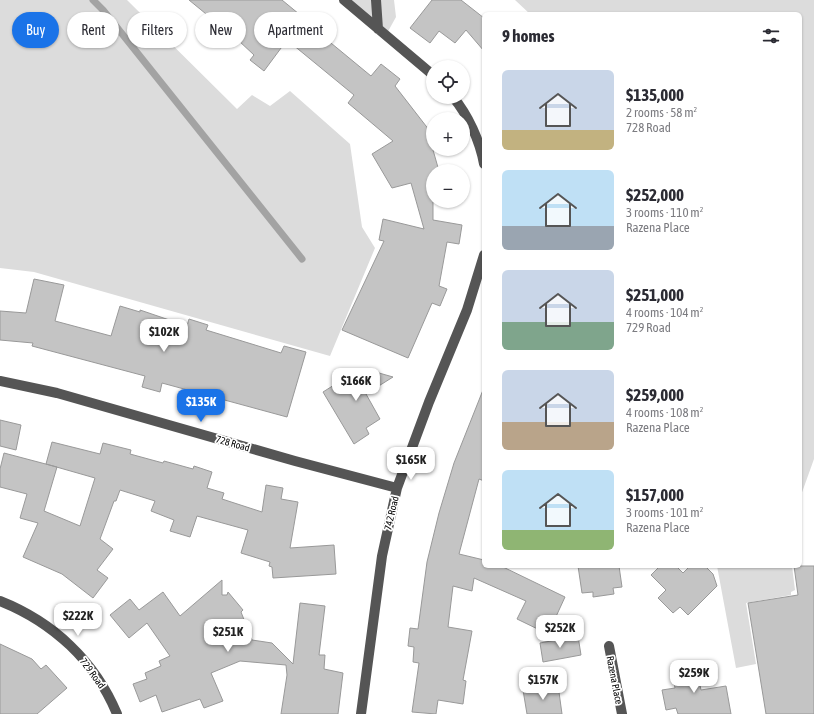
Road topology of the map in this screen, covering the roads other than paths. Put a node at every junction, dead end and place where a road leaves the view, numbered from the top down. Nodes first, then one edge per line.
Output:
1 (344, 0) edge
2 (376, 0) edge
3 (378, 29) junction
4 (426, 69) edge
5 (458, 104) edge
6 (482, 151) edge
7 (482, 261) edge
8 (0, 380) edge
9 (397, 488) junction
10 (0, 601) edge
11 (609, 646) dead end
12 (117, 714) edge
13 (361, 714) edge
14 (622, 714) edge

1 - 3 street
2 - 3 street
3 - 4 street
5 - 6 street
7 - 9 street, 742 Road
8 - 9 street, 728 Road
9 - 13 street, 742 Road
10 - 12 street, 729 Road
11 - 14 street, Razena Place

